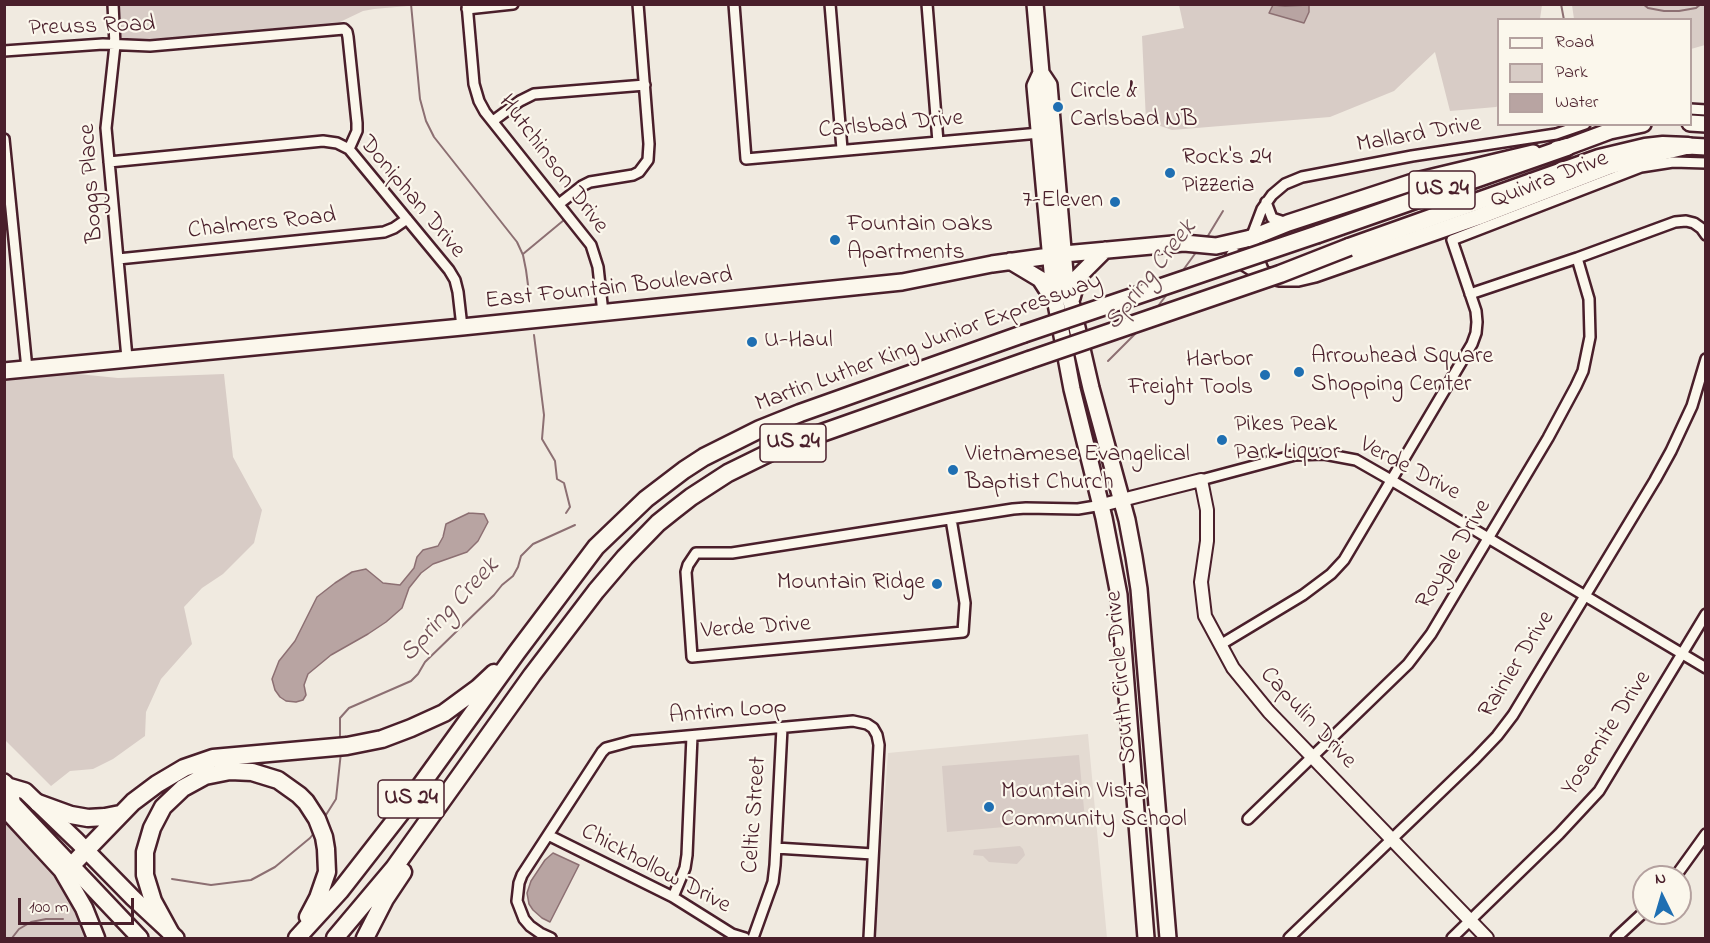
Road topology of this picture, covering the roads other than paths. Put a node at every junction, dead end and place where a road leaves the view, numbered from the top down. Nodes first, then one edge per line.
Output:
1 (113, 4) edge
2 (513, 4) edge
3 (638, 4) edge
4 (734, 4) edge
5 (830, 4) edge
6 (927, 4) edge
7 (1035, 4) edge
8 (467, 7) edge
9 (115, 45) junction
10 (4, 51) edge
11 (1041, 73) junction
12 (645, 85) junction
13 (493, 122) junction
14 (1578, 126) edge
15 (1634, 126) edge
16 (1040, 133) junction
17 (4, 139) edge
18 (938, 142) junction
19 (1688, 146) junction
20 (1567, 147) junction
21 (1706, 147) edge
22 (350, 149) junction
23 (842, 149) junction
24 (109, 162) junction
25 (1706, 163) edge
26 (643, 167) junction
27 (651, 175) dead end
28 (1266, 202) junction
29 (559, 204) junction
30 (407, 219) junction
31 (1288, 224) junction
32 (1706, 235) edge
33 (1253, 244) junction
34 (1220, 248) junction
35 (1105, 250) junction
36 (1057, 255) junction
37 (1577, 258) junction
38 (118, 259) junction
39 (1010, 261) junction
40 (1265, 275) junction
41 (1470, 294) junction
42 (1064, 305) junction
43 (603, 313) junction
44 (462, 327) junction
45 (128, 358) junction
46 (1706, 359) edge
47 (27, 369) junction
48 (4, 371) edge
49 (1201, 480) junction
50 (1391, 480) junction
51 (1121, 500) junction
52 (1102, 505) junction
53 (951, 519) junction
54 (1488, 538) junction
55 (596, 591) junction
56 (1585, 595) junction
57 (1706, 614) edge
58 (1220, 645) junction
59 (517, 652) junction
60 (1682, 654) junction
61 (1706, 668) edge
62 (782, 728) junction
63 (692, 736) junction
64 (1312, 757) junction
65 (6, 784) edge
66 (38, 803) junction
67 (4, 807) edge
68 (120, 813) junction
69 (1248, 819) dead end
70 (1706, 834) edge
71 (548, 835) junction
72 (1391, 840) junction
73 (776, 848) junction
74 (86, 850) junction
75 (873, 854) junction
76 (1684, 865) edge
77 (70, 866) junction
78 (673, 897) junction
79 (1470, 921) junction
80 (1632, 924) edge
81 (173, 935) edge
82 (96, 939) edge
83 (140, 939) edge
84 (296, 939) edge
85 (335, 939) edge
86 (365, 939) edge
87 (551, 939) edge
88 (745, 939) edge
89 (753, 939) edge
90 (869, 939) edge
91 (1146, 939) edge
92 (1168, 939) edge
93 (1289, 939) edge
94 (1452, 939) edge
95 (1487, 939) edge
96 (1616, 939) edge

1 - 9 street, Boggs Place
2 - 8 street
3 - 12 street
4 - 23 street, Carlsbad Drive
5 - 23 street
6 - 18 street
7 - 11 main road
8 - 13 street, Hutchinson Drive
9 - 10 street, Preuss Road
9 - 22 street, Preuss Road
9 - 24 street, Boggs Place
11 - 16 main road
11 - 36 main road
12 - 13 street
12 - 26 street
13 - 29 street, Hutchinson Drive
14 - 28 street, Mallard Drive
15 - 20 main road, US 24
16 - 18 street, Carlsbad Drive
16 - 36 main road
17 - 47 street
18 - 23 street, Carlsbad Drive
19 - 21 main road, US 24
19 - 40 main road
19 - 55 highway, Martin Luther King Junior Expressway / US 24, bridge
20 - 31 main road, East Fountain Boulevard
20 - 59 highway, Martin Luther King Junior Expressway / US 24, bridge
22 - 24 street, Doniphan Drive
22 - 30 street, Doniphan Drive
24 - 38 street, Boggs Place
25 - 41 street, Quivira Drive
26 - 27 street
26 - 29 street
28 - 31 street
28 - 33 street, Mallard Drive
29 - 43 street, Hutchinson Drive
30 - 38 street, Chalmers Road
30 - 44 street, Doniphan Drive
31 - 33 main road, East Fountain Boulevard
32 - 37 street
33 - 34 main road, East Fountain Boulevard
33 - 40 street
34 - 35 main road, East Fountain Boulevard
34 - 40 main road, East Fountain Boulevard
35 - 36 main road, East Fountain Boulevard
35 - 42 main road
36 - 39 main road, East Fountain Boulevard
36 - 42 main road
37 - 41 street
37 - 54 street, Royale Drive
38 - 45 street, Boggs Place
39 - 42 main road
39 - 43 main road, East Fountain Boulevard
41 - 50 street, Quivira Drive
42 - 51 main road, South Circle Drive
42 - 52 main road, South Circle Drive
43 - 44 main road, East Fountain Boulevard
44 - 45 main road, East Fountain Boulevard
45 - 47 main road, East Fountain Boulevard
46 - 56 street, Rainier Drive
47 - 48 main road, East Fountain Boulevard
49 - 50 street, Verde Drive
49 - 51 street, Verde Drive
49 - 58 street, Capulin Drive
50 - 54 street, Verde Drive
50 - 58 street, Quivira Drive
51 - 52 street, Verde Drive
51 - 92 main road, South Circle Drive
52 - 53 street, Verde Drive
52 - 91 main road, South Circle Drive
53 - 53 street, Verde Drive
54 - 56 street, Verde Drive
54 - 64 street, Royale Drive
55 - 85 highway, Martin Luther King Junior Expressway / US 24
55 - 86 highway
56 - 60 street, Verde Drive
56 - 72 street, Rainier Drive
57 - 60 street, Yosemite Drive
58 - 64 street, Capulin Drive
59 - 68 highway
59 - 84 highway, Martin Luther King Junior Expressway / US 24
60 - 61 street, Verde Drive
60 - 79 street, Yosemite Drive
62 - 63 street, Antrim Loop
62 - 73 street, Celtic Street
62 - 75 street, Antrim Loop
63 - 71 street, Antrim Loop
63 - 78 street
64 - 69 street, Royale Drive
64 - 72 street, Capulin Drive
65 - 66 main road
65 - 77 main road
66 - 68 highway
66 - 74 main road
67 - 82 highway
68 - 74 highway
70 - 76 street
71 - 78 street, Chickhollow Drive
71 - 87 street, Antrim Loop
72 - 79 street, Capulin Drive
72 - 93 street, Rainier Drive
73 - 75 street
73 - 89 street, Celtic Street
74 - 77 highway
74 - 81 main road
75 - 90 street, Antrim Loop
77 - 83 main road
78 - 88 street, Chickhollow Drive
79 - 94 street, Yosemite Drive
79 - 95 street, Capulin Drive
80 - 96 street
81 - 84 highway

